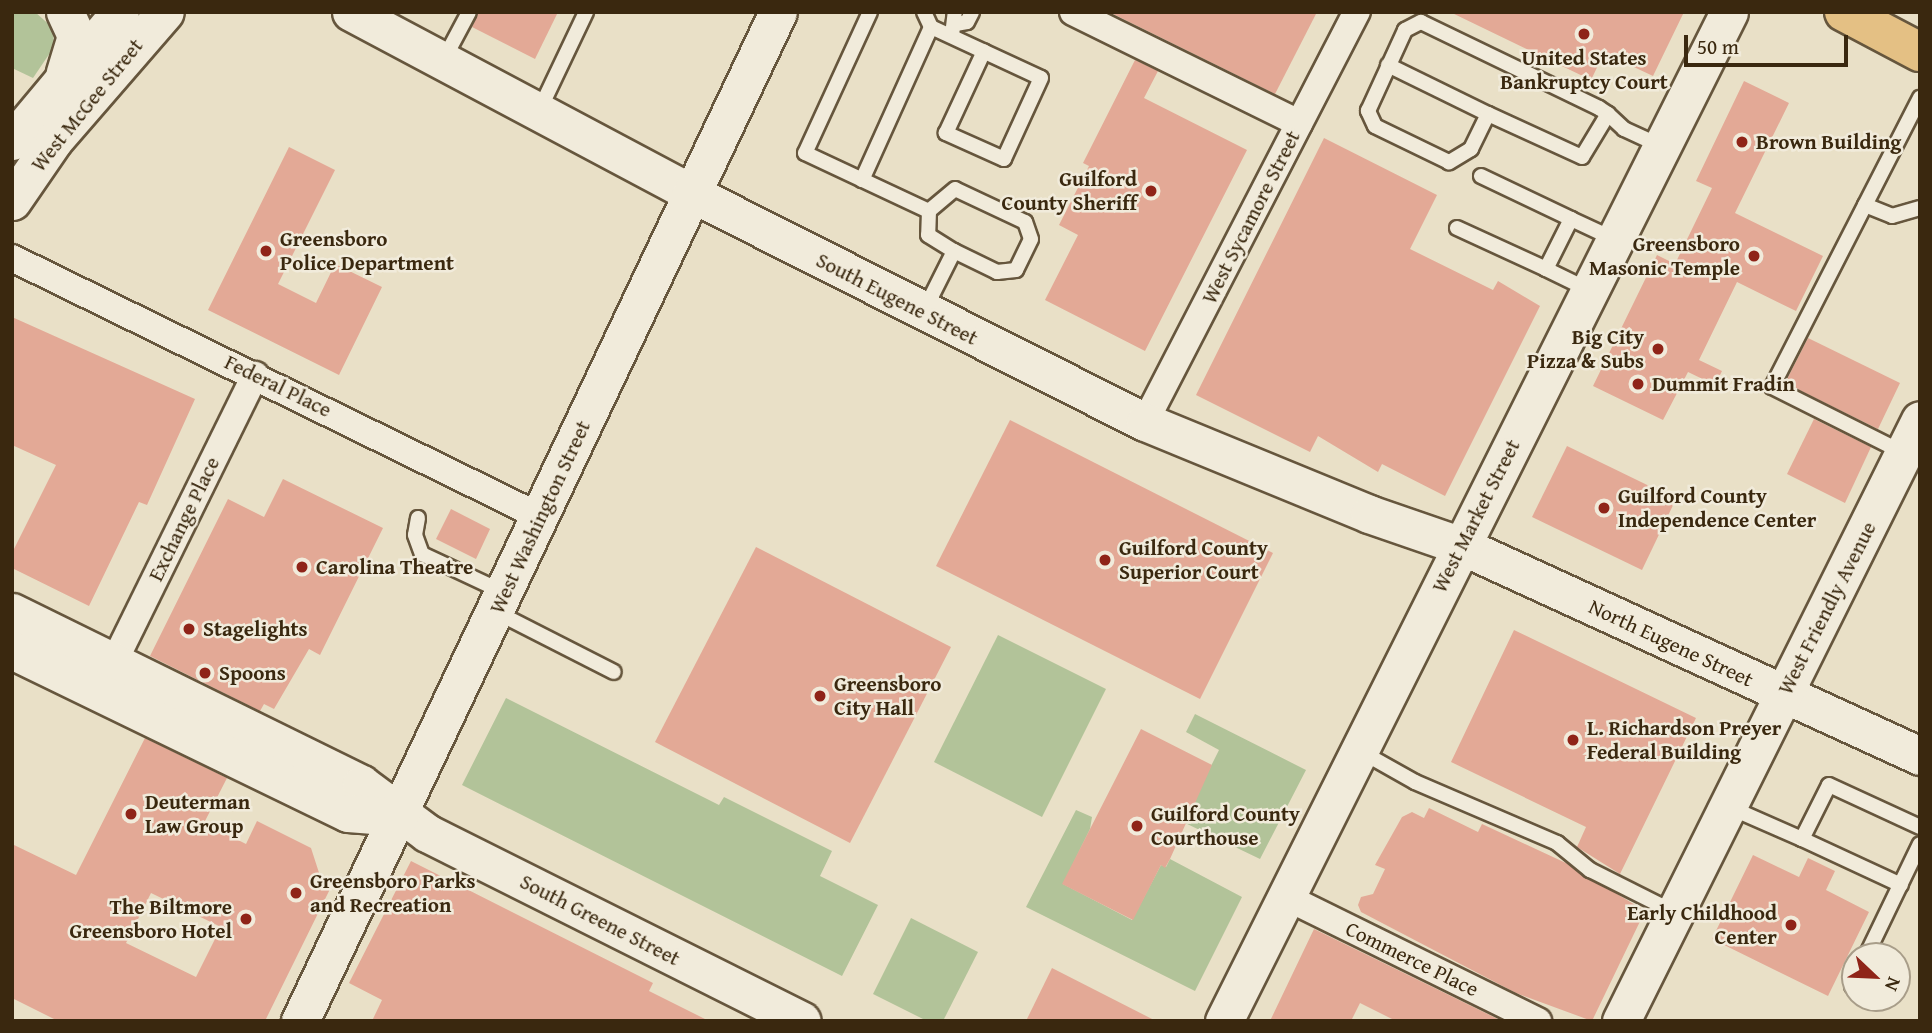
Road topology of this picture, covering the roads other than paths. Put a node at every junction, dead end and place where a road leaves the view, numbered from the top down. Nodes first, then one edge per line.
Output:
1 (65, 12) edge
2 (120, 12) edge
3 (165, 12) edge
4 (351, 12) edge
5 (469, 12) edge
6 (586, 12) edge
7 (778, 12) edge
8 (870, 12) edge
9 (924, 12) edge
10 (972, 12) edge
11 (1073, 12) edge
12 (1357, 12) edge
13 (1729, 12) edge
14 (1864, 18) edge
15 (955, 24) edge
16 (931, 27) junction
17 (984, 51) junction
18 (1920, 52) edge
19 (443, 61) junction
20 (1388, 65) junction
21 (64, 76) junction
22 (1920, 98) edge
23 (1604, 111) junction
24 (538, 112) junction
25 (1488, 114) junction
26 (1299, 123) junction
27 (12, 141) edge
28 (1662, 147) junction
29 (1481, 176) dead end
30 (862, 180) junction
31 (691, 193) junction
32 (12, 201) edge
33 (1866, 205) junction
34 (1920, 208) edge
35 (929, 211) junction
36 (1572, 219) junction
37 (1457, 228) dead end
38 (1615, 239) junction
39 (954, 251) junction
40 (12, 258) edge
41 (1546, 269) junction
42 (1590, 290) junction
43 (924, 313) junction
44 (254, 375) junction
45 (1920, 420) edge
46 (1145, 422) junction
47 (1904, 453) junction
48 (541, 517) junction
49 (418, 518) dead end
50 (1461, 546) junction
51 (501, 603) junction
52 (12, 612) edge
53 (12, 650) edge
54 (114, 662) junction
55 (614, 672) dead end
56 (1783, 695) junction
57 (1359, 751) junction
58 (1920, 756) edge
59 (1728, 807) junction
60 (399, 817) junction
61 (1920, 827) edge
62 (1802, 839) junction
63 (1920, 844) edge
64 (1901, 885) junction
65 (1286, 897) junction
66 (1675, 912) junction
67 (1873, 942) edge
68 (1623, 1020) edge
69 (300, 1021) edge
70 (802, 1021) edge
71 (1224, 1021) edge
72 (1538, 1021) edge

1 - 21 main road
2 - 21 main road, West McGee Street
3 - 32 main road, West McGee Street
4 - 19 main road, South Eugene Street
5 - 19 lane
6 - 24 lane
7 - 31 main road, West Washington Street
8 - 30 lane
9 - 16 lane
10 - 15 lane
11 - 26 street
12 - 26 street, West Sycamore Street
13 - 28 main road, West Market Street
14 - 18 main road
15 - 16 lane
15 - 17 lane
16 - 30 lane
17 - 17 lane
19 - 24 main road, South Eugene Street
20 - 23 lane
20 - 25 lane
20 - 25 lane
21 - 27 main road, West McGee Street
22 - 33 lane
23 - 25 lane
23 - 28 lane
24 - 31 main road, South Eugene Street
26 - 46 street, West Sycamore Street
28 - 38 main road, West Market Street
29 - 36 lane
30 - 35 lane
31 - 43 main road, South Eugene Street
31 - 48 main road, West Washington Street
33 - 34 lane
33 - 47 lane
35 - 39 lane
35 - 39 lane
36 - 38 lane
36 - 41 lane
37 - 41 lane
38 - 42 main road, West Market Street
39 - 43 lane
40 - 44 street, Federal Place
41 - 42 lane
42 - 50 main road, West Market Street
43 - 46 main road, South Eugene Street
44 - 48 street, Federal Place
44 - 54 street, Exchange Place
45 - 47 main road, West Friendly Avenue
46 - 50 main road, South Eugene Street
47 - 56 main road, West Friendly Avenue
48 - 51 main road, West Washington Street
49 - 51 lane
50 - 56 main road, North Eugene Street
50 - 57 main road, West Market Street
51 - 55 lane
51 - 60 main road, West Washington Street
52 - 54 main road, South Greene Street
53 - 60 main road, South Greene Street
54 - 60 main road, South Greene Street
56 - 58 main road, North Eugene Street
56 - 59 main road, West Friendly Avenue
57 - 65 main road, West Market Street
57 - 66 lane
59 - 62 lane
59 - 66 main road, West Friendly Avenue
60 - 69 main road, West Washington Street
60 - 70 main road, South Greene Street
61 - 62 lane
62 - 64 lane
63 - 64 lane
64 - 67 lane
65 - 71 main road, West Market Street
65 - 72 street, Commerce Place
66 - 68 main road, West Friendly Avenue

